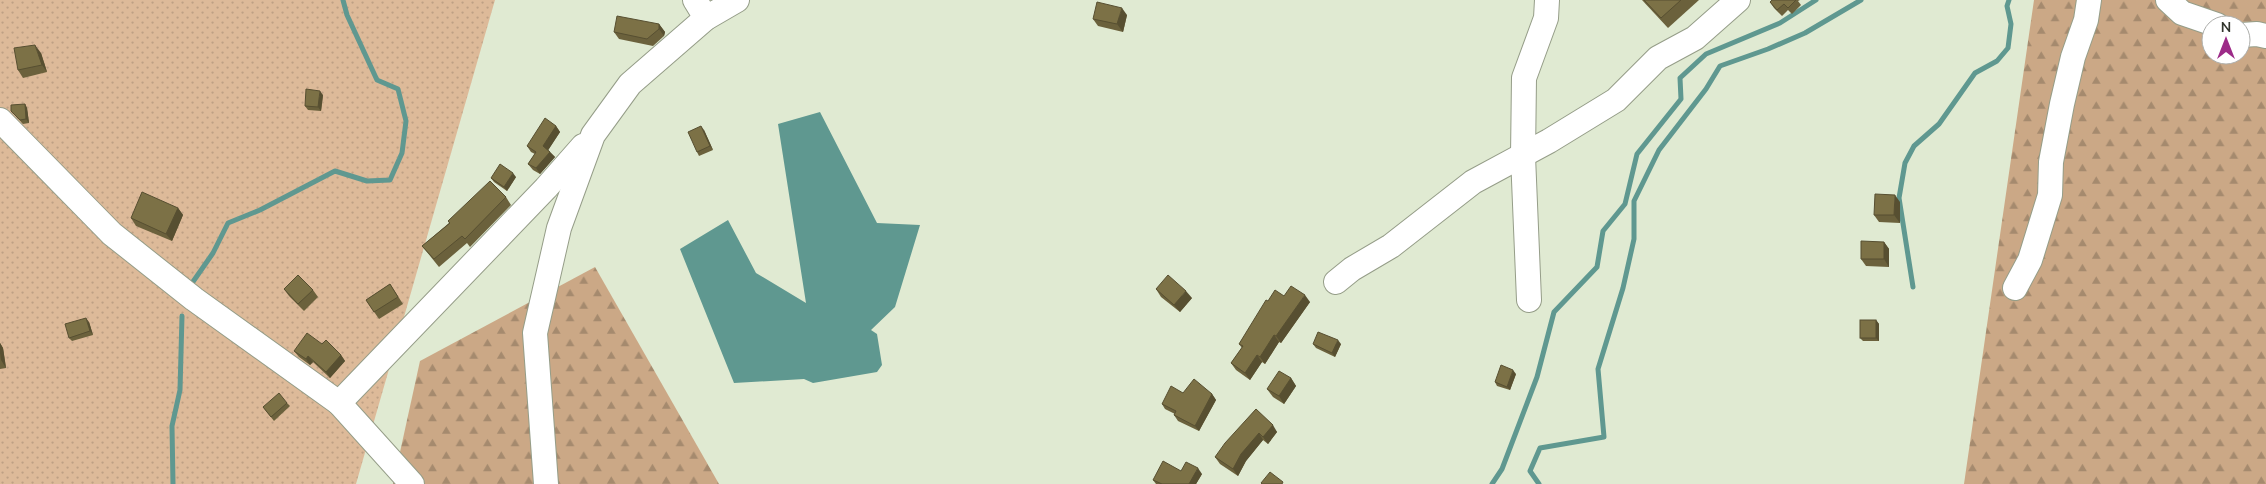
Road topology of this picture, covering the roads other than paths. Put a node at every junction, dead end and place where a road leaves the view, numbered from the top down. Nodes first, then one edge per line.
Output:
1 (737, 0) edge
2 (1547, 0) edge
3 (1738, 0) edge
4 (2089, 0) edge
5 (2168, 0) edge
6 (701, 9) edge
7 (2201, 20) edge
8 (2251, 34) edge
9 (2266, 36) edge
10 (0, 120) edge
11 (593, 135) junction
12 (1523, 156) junction
13 (1336, 282) dead end
14 (2015, 288) dead end
15 (1529, 300) dead end
16 (339, 402) junction
17 (412, 484) edge
18 (546, 484) edge

1 - 6 street
2 - 12 street
3 - 12 street
4 - 14 street
5 - 7 street
6 - 11 street
8 - 9 street
10 - 16 street
11 - 16 street
11 - 18 street
12 - 13 street
12 - 15 street
16 - 17 street

